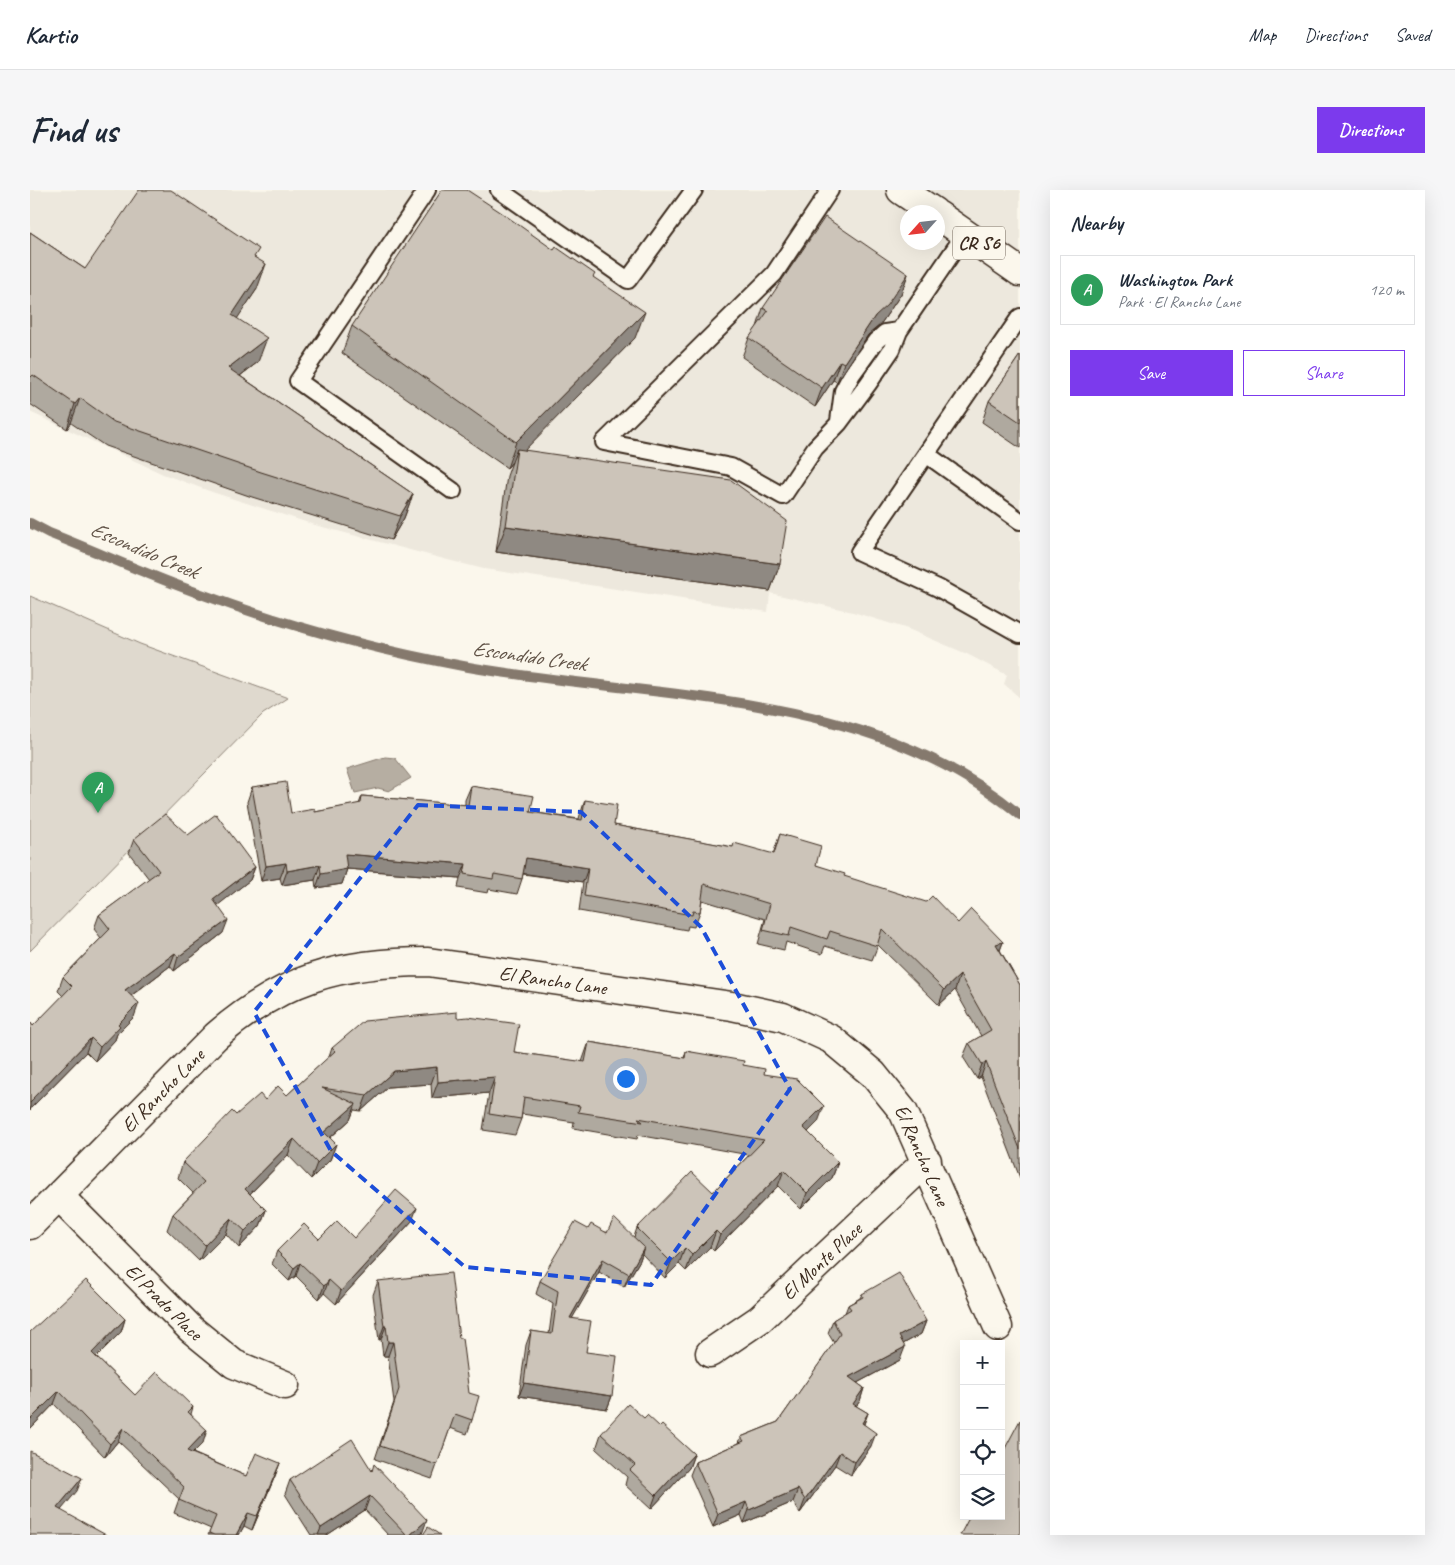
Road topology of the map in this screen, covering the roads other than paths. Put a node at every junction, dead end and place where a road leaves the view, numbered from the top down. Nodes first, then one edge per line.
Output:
1 (427, 190) edge
2 (499, 190) edge
3 (694, 190) edge
4 (830, 190) edge
5 (901, 190) edge
6 (924, 205) edge
7 (945, 220) edge
8 (965, 234) junction
9 (1020, 272) edge
10 (1020, 316) edge
11 (926, 454) junction
12 (453, 491) dead end
13 (1020, 521) edge
14 (1020, 634) edge
15 (926, 1161) junction
16 (59, 1196) junction
17 (30, 1226) edge
18 (998, 1327) dead end
19 (710, 1353) dead end
20 (285, 1385) dead end

1 - 12 lane
2 - 3 lane
4 - 8 lane
5 - 6 street, CR S6
7 - 8 street, CR S6
8 - 9 street, CR S6
10 - 11 lane
11 - 13 lane
11 - 14 lane
15 - 16 street, El Rancho Lane
15 - 18 street, El Rancho Lane
15 - 19 street, El Monte Place
16 - 17 street, El Rancho Lane
16 - 20 street, El Prado Place

